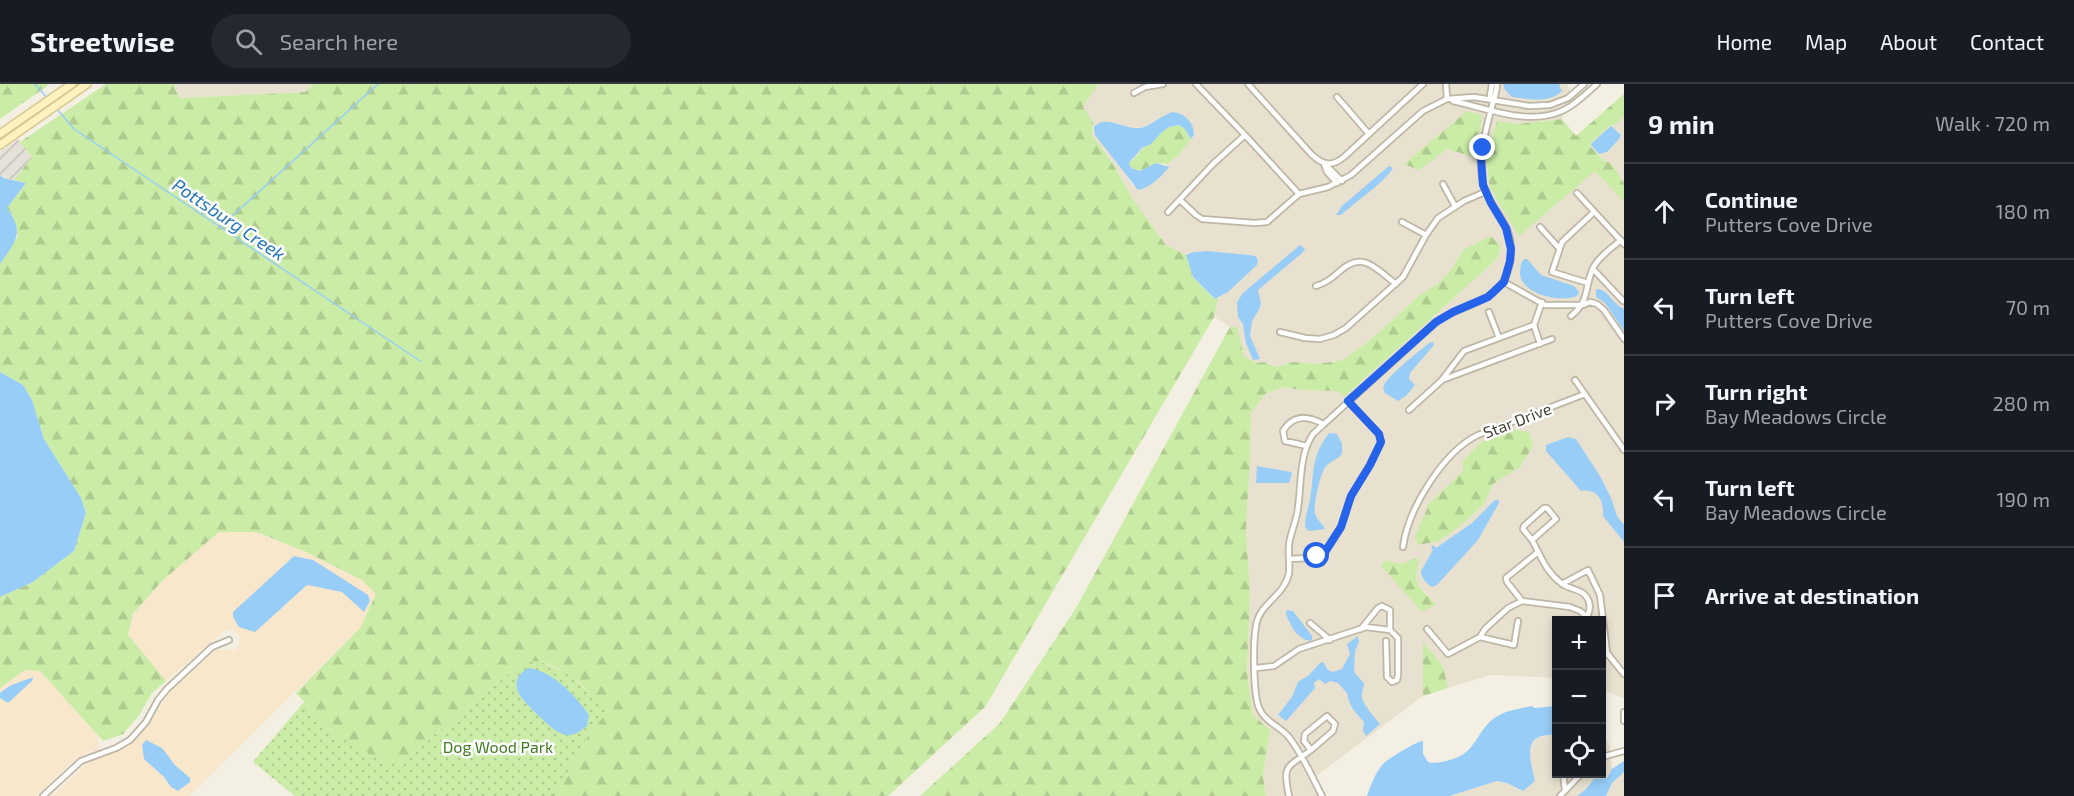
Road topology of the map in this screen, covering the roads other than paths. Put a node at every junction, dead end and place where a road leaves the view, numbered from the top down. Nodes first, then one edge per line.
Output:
1 (72, 84) edge
2 (87, 84) edge
3 (1163, 84) edge
4 (1196, 84) edge
5 (1248, 84) edge
6 (1423, 84) edge
7 (1446, 84) edge
8 (1492, 84) edge
9 (1497, 84) edge
10 (1584, 84) edge
11 (1597, 84) edge
12 (1578, 90) junction
13 (1134, 93) dead end
14 (1584, 96) junction
15 (1337, 97) dead end
16 (1447, 99) junction
17 (1493, 101) junction
18 (1491, 109) junction
19 (0, 134) edge
20 (1369, 134) junction
21 (1245, 135) junction
22 (0, 145) edge
23 (1324, 164) junction
24 (1339, 182) junction
25 (1443, 184) dead end
26 (1485, 192) junction
27 (1577, 193) dead end
28 (1299, 194) junction
29 (1180, 200) junction
30 (1455, 206) junction
31 (1168, 212) dead end
32 (1594, 212) junction
33 (1402, 222) dead end
34 (1540, 227) dead end
35 (1425, 235) junction
36 (1622, 242) edge
37 (1558, 248) junction
38 (1593, 268) junction
39 (1504, 282) junction
40 (1588, 283) junction
41 (1396, 284) junction
42 (1316, 286) dead end
43 (1623, 301) edge
44 (1542, 302) junction
45 (1583, 305) junction
46 (1489, 312) dead end
47 (1571, 316) dead end
48 (1534, 325) junction
49 (1280, 332) dead end
50 (1498, 338) junction
51 (1552, 339) dead end
52 (1624, 339) edge
53 (1540, 344) junction
54 (1575, 380) dead end
55 (1441, 381) junction
56 (1585, 394) junction
57 (1348, 401) junction
58 (1409, 410) dead end
59 (1323, 424) junction
60 (1307, 446) junction
61 (1624, 450) edge
62 (1532, 540) junction
63 (1403, 547) dead end
64 (1538, 552) junction
65 (1289, 559) junction
66 (1562, 584) junction
67 (1522, 601) junction
68 (1583, 616) edge
69 (1588, 616) edge
70 (1601, 616) edge
71 (1518, 621) dead end
72 (1310, 623) dead end
73 (1360, 629) junction
74 (1427, 629) dead end
75 (1390, 630) junction
76 (1480, 637) junction
77 (229, 640) dead end
78 (1330, 640) junction
79 (1386, 641) dead end
80 (1606, 656) edge
81 (1256, 668) junction
82 (1624, 674) edge
83 (1624, 712) edge
84 (1624, 721) edge
85 (1311, 750) junction
86 (1624, 751) edge
87 (1606, 756) edge
88 (1301, 757) junction
89 (1564, 778) edge
90 (1577, 778) edge
91 (1565, 790) junction
92 (43, 796) edge
93 (1289, 796) edge
94 (1322, 796) edge
95 (1560, 796) edge

1 - 19 main road
2 - 22 main road
3 - 13 street
4 - 21 street
5 - 23 street
6 - 20 street
7 - 16 street
8 - 17 street
9 - 17 street
10 - 12 street
11 - 14 street
12 - 14 street
12 - 17 street
14 - 18 street
15 - 20 street
16 - 17 street
16 - 18 street
16 - 24 street
17 - 18 street
18 - 26 street
20 - 23 street
21 - 28 street
21 - 29 street
23 - 24 street
24 - 28 street
25 - 30 street
26 - 30 street
26 - 39 street
27 - 32 street
28 - 29 street
29 - 31 street
30 - 35 street
32 - 36 street
32 - 37 street
33 - 35 street
34 - 37 street
35 - 41 street
36 - 38 street
37 - 40 street
38 - 40 street
38 - 43 street
39 - 44 street
39 - 57 street
40 - 45 street
41 - 42 street
41 - 49 street
44 - 45 street
44 - 48 street
45 - 47 street
45 - 52 street
46 - 50 street
48 - 50 street
48 - 53 street
50 - 55 street
51 - 53 street
53 - 55 street
54 - 56 street
55 - 58 street
56 - 61 street
56 - 63 street, Star Drive
57 - 59 street
57 - 65 street
59 - 60 street
59 - 60 street
60 - 65 street
62 - 62 street
62 - 64 street
64 - 66 street
64 - 67 street
65 - 81 street
66 - 69 street
66 - 70 street
67 - 68 street
67 - 76 street
71 - 76 street
72 - 78 street
73 - 75 street
73 - 75 street
73 - 78 street
74 - 76 street
75 - 79 street
77 - 92 street
78 - 81 street
80 - 82 street
81 - 88 street
83 - 84 street
85 - 85 street
85 - 88 street
86 - 87 street
88 - 93 street
88 - 94 street
89 - 91 street
90 - 91 street
91 - 95 street

